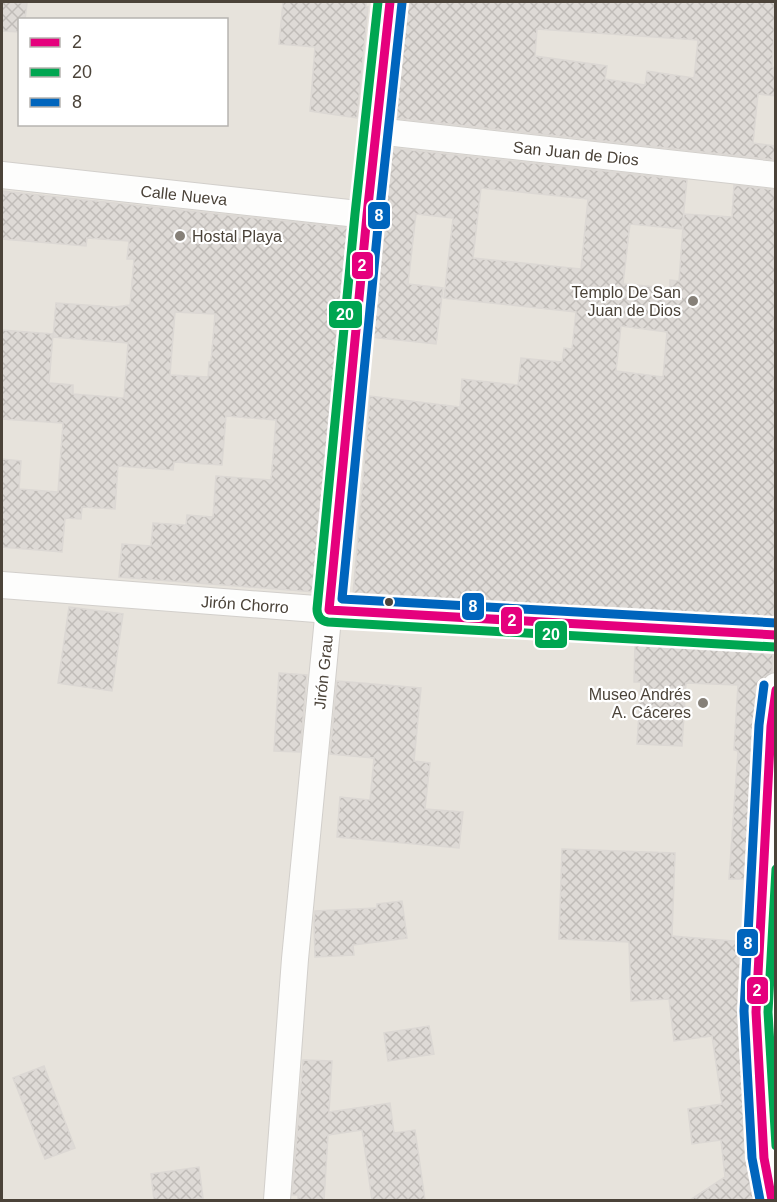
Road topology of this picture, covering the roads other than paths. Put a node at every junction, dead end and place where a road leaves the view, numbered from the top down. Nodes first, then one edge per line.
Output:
1 (390, 2) edge
2 (376, 131) junction
3 (2, 174) edge
4 (776, 176) edge
5 (367, 215) junction
6 (2, 585) edge
7 (329, 610) junction
8 (776, 635) edge
9 (776, 686) edge
10 (277, 1200) edge
11 (772, 1200) edge

1 - 2 street, Jirón Grau
2 - 4 street, San Juan de Dios
2 - 5 street, Jirón Grau
3 - 5 street, Calle Nueva
5 - 7 street, Jirón Grau
6 - 7 street, Jirón Chorro
7 - 8 street, Jirón Chorro
7 - 10 street, Jirón Grau
9 - 11 street

